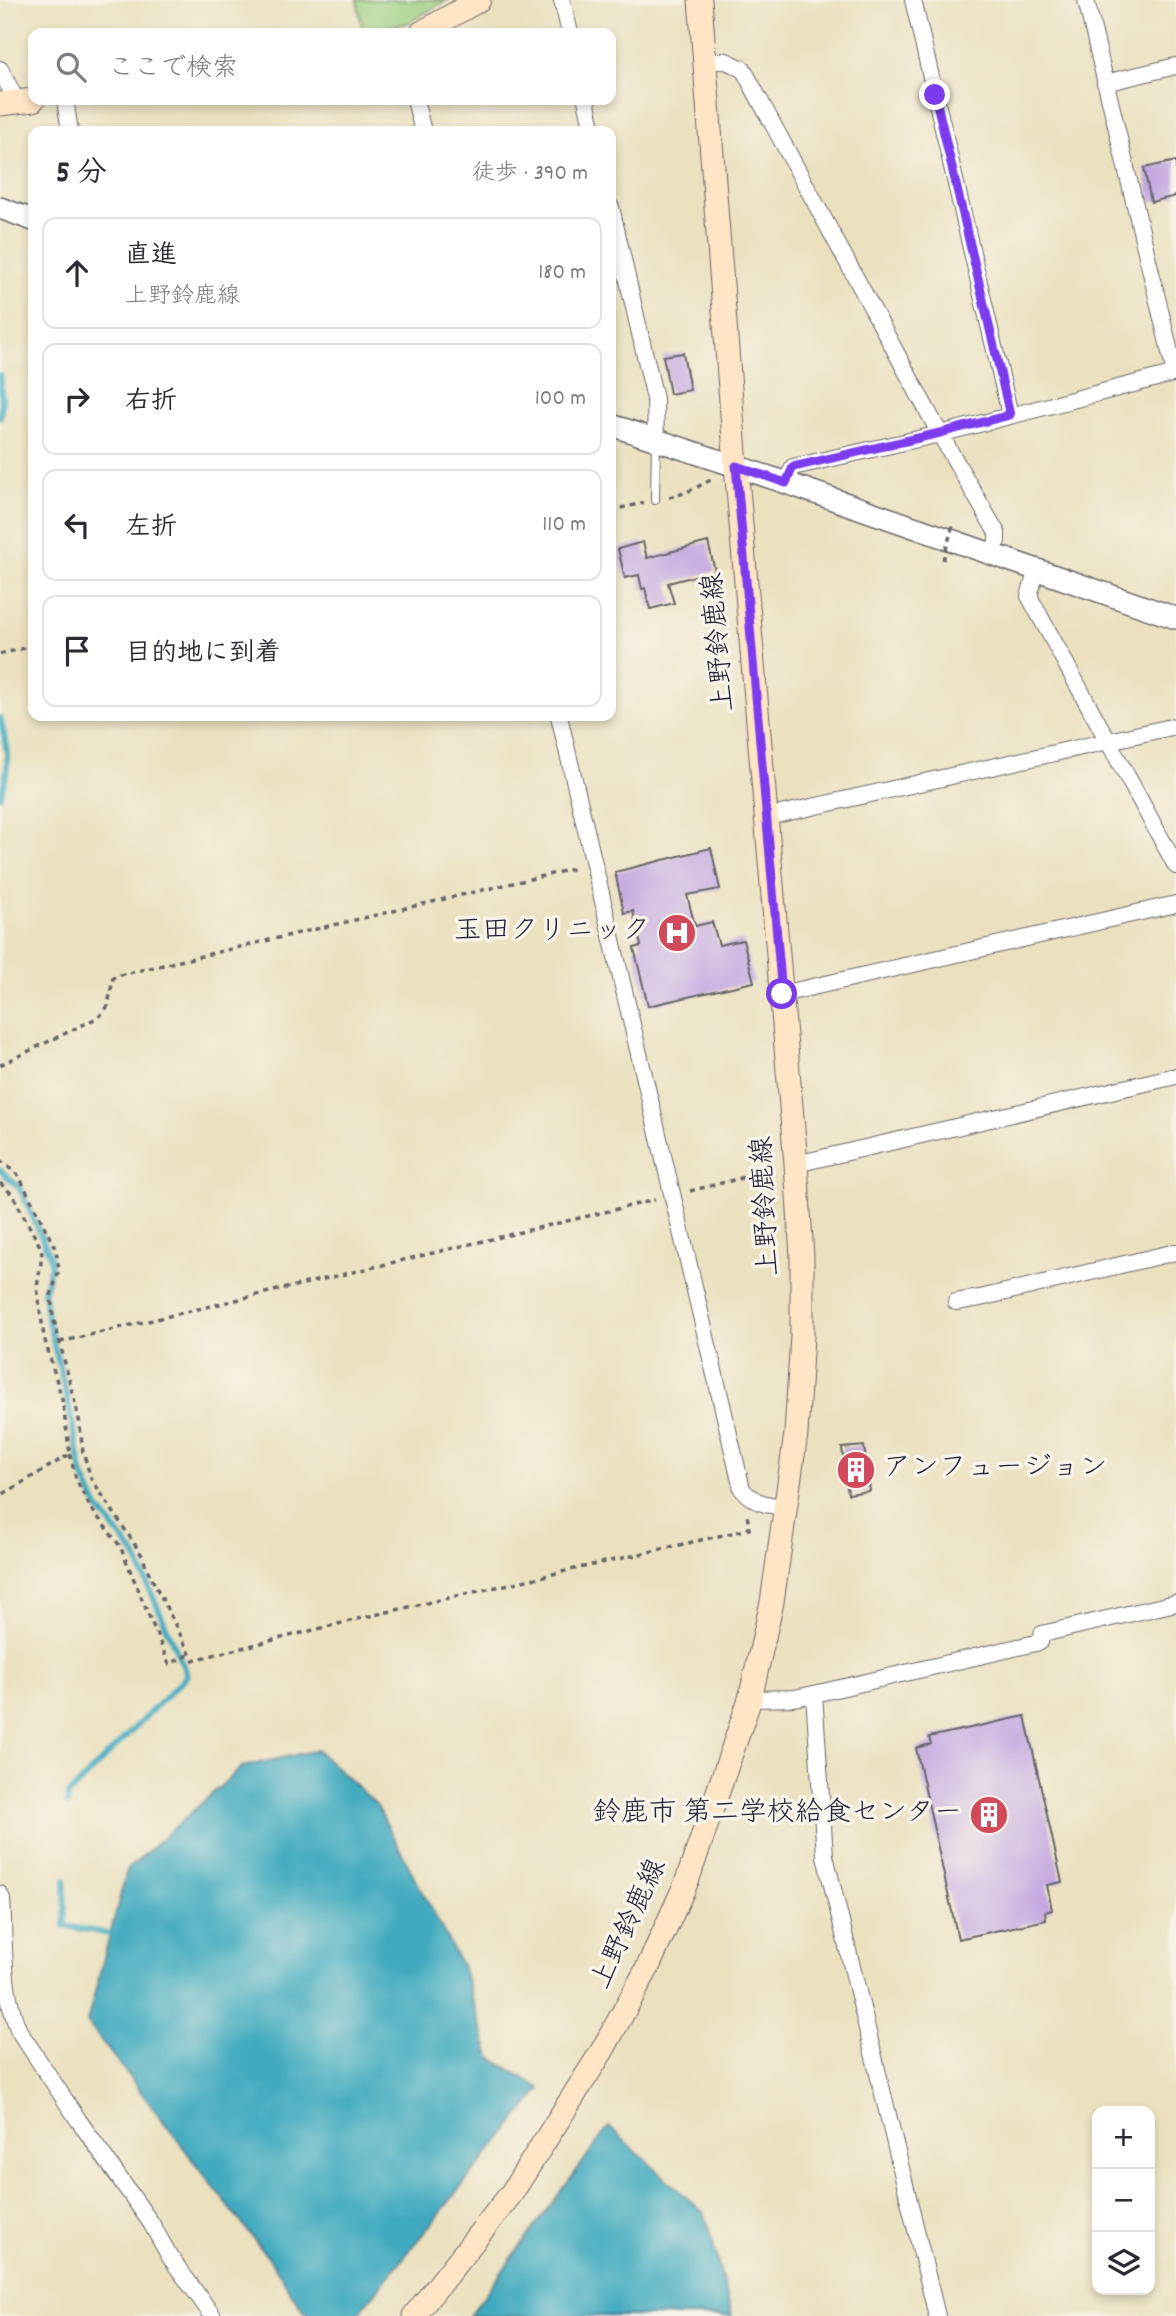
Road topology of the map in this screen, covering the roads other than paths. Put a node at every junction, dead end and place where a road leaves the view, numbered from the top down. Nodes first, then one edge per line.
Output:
1 (479, 0) edge
2 (562, 0) edge
3 (701, 0) edge
4 (913, 0) edge
5 (1086, 0) edge
6 (430, 28) edge
7 (569, 28) edge
8 (705, 61) junction
9 (1176, 66) edge
10 (0, 69) edge
11 (1105, 83) junction
12 (17, 102) edge
13 (66, 105) edge
14 (416, 105) edge
15 (587, 105) edge
16 (69, 126) edge
17 (422, 126) edge
18 (592, 126) edge
19 (0, 208) edge
20 (28, 218) edge
21 (616, 229) edge
22 (1175, 373) edge
23 (1010, 415) junction
24 (616, 427) edge
25 (940, 433) junction
26 (656, 440) junction
27 (736, 466) junction
28 (786, 483) junction
29 (655, 500) road end
30 (993, 554) junction
31 (1037, 569) junction
32 (1176, 618) edge
33 (560, 721) edge
34 (1176, 726) edge
35 (1108, 742) junction
36 (766, 817) junction
37 (1176, 866) edge
38 (1176, 904) edge
39 (782, 994) junction
40 (1176, 1076) edge
41 (796, 1164) junction
42 (1176, 1252) edge
43 (956, 1301) dead end
44 (787, 1506) junction
45 (1176, 1603) edge
46 (814, 1694) junction
47 (750, 1699) junction
48 (0, 1894) edge
49 (213, 2316) edge
50 (414, 2316) edge
51 (937, 2316) edge

1 - 6 main road
2 - 7 street
3 - 8 main road, 上野鈴鹿線
4 - 23 street
5 - 11 street
8 - 25 street
8 - 27 main road, 上野鈴鹿線
9 - 11 street
10 - 12 street
11 - 22 street
13 - 16 street
14 - 17 street
15 - 18 street
19 - 20 street
21 - 26 street
22 - 23 street
23 - 25 street
24 - 26 street
25 - 28 street
25 - 30 street
26 - 27 street
26 - 29 lane
27 - 28 street
27 - 36 main road, 上野鈴鹿線
28 - 30 street
30 - 31 street
31 - 32 street
31 - 35 street
33 - 44 street
34 - 35 street
35 - 36 street
35 - 37 street
36 - 39 main road, 上野鈴鹿線
38 - 39 street
39 - 41 main road, 上野鈴鹿線
40 - 41 street
41 - 44 main road, 上野鈴鹿線
42 - 43 street
44 - 47 main road, 上野鈴鹿線
45 - 46 street
46 - 47 street
46 - 51 street
47 - 50 main road, 上野鈴鹿線
48 - 49 street

